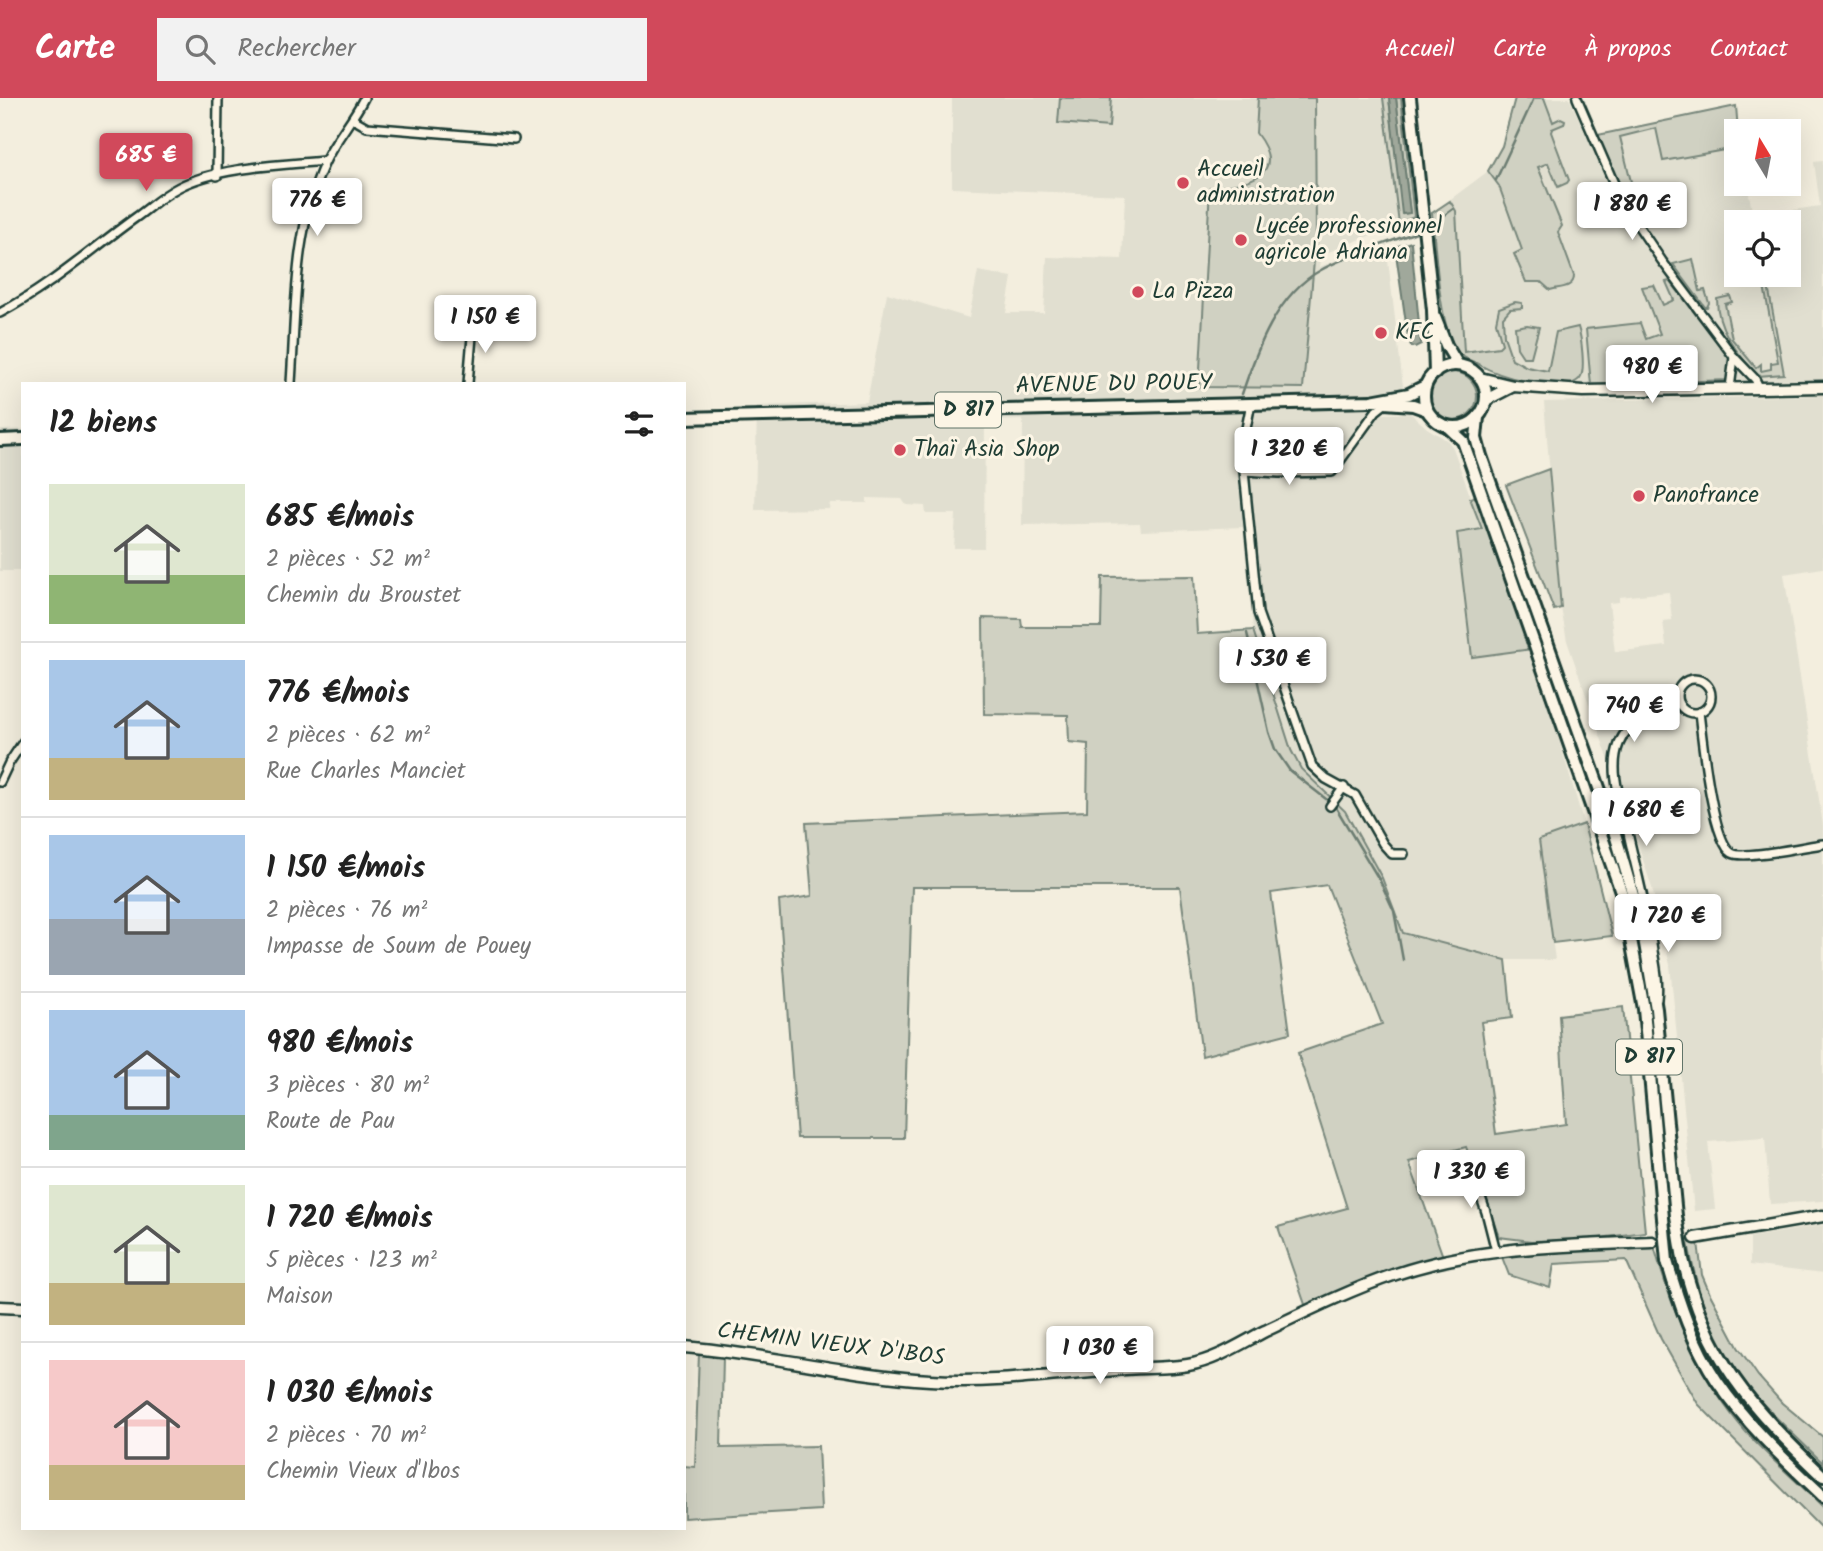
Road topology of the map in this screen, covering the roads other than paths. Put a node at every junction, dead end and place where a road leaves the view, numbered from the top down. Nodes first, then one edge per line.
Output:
1 (218, 98) edge
2 (365, 98) edge
3 (1410, 98) edge
4 (1577, 98) edge
5 (353, 119) junction
6 (514, 139) dead end
7 (325, 161) junction
8 (217, 176) junction
9 (1433, 310) junction
10 (0, 313) edge
11 (473, 325) dead end
12 (1734, 357) junction
13 (1458, 365) junction
14 (1434, 373) junction
15 (1480, 378) junction
16 (291, 382) edge
17 (468, 382) edge
18 (1425, 386) junction
19 (1513, 386) junction
20 (1759, 387) junction
21 (1823, 387) edge
22 (1730, 388) junction
23 (1486, 400) junction
24 (1371, 401) junction
25 (1251, 403) junction
26 (1386, 403) junction
27 (1427, 410) junction
28 (1478, 417) junction
29 (686, 418) edge
30 (1447, 426) junction
31 (21, 439) edge
32 (0, 440) edge
33 (1244, 471) junction
34 (1679, 704) junction
35 (1699, 712) junction
36 (21, 745) edge
37 (0, 782) edge
38 (1344, 788) junction
39 (1332, 805) dead end
40 (1823, 844) edge
41 (1404, 854) dead end
42 (1656, 1009) junction
43 (1474, 1177) dead end
44 (1823, 1216) edge
45 (1695, 1238) tunnel mouth
46 (1652, 1242) tunnel mouth
47 (1496, 1251) junction
48 (0, 1307) edge
49 (21, 1308) edge
50 (686, 1347) edge
51 (1823, 1476) edge
52 (1823, 1496) edge

1 - 8 street
2 - 5 street
3 - 9 main road
4 - 12 street
5 - 6 street
5 - 7 street
7 - 8 street
7 - 16 street
8 - 10 street
9 - 13 main road
9 - 14 main road
11 - 17 street
12 - 20 street
12 - 22 street
13 - 14 main road
13 - 15 main road
14 - 18 main road
15 - 19 street
15 - 23 main road
18 - 24 main road, D 817
18 - 27 main road
19 - 22 street
19 - 23 street
20 - 21 street
20 - 22 street
23 - 28 main road
24 - 25 main road, D 817
24 - 26 main road, D 817
25 - 29 main road, AVENUE DU POUEY / D 817
25 - 33 street
26 - 27 main road, D 817
26 - 33 street
27 - 30 main road
28 - 30 main road
28 - 42 main road, D 817
30 - 52 main road, D 817, bridge
31 - 32 main road
33 - 38 street
34 - 35 street
34 - 35 street
34 - 42 street
35 - 40 street
36 - 37 street
38 - 39 street
38 - 41 street
42 - 51 main road, D 817, bridge
43 - 47 street
44 - 45 street
46 - 47 street, CHEMIN VIEUX D'IBOS
47 - 50 street, CHEMIN VIEUX D'IBOS
48 - 49 street

